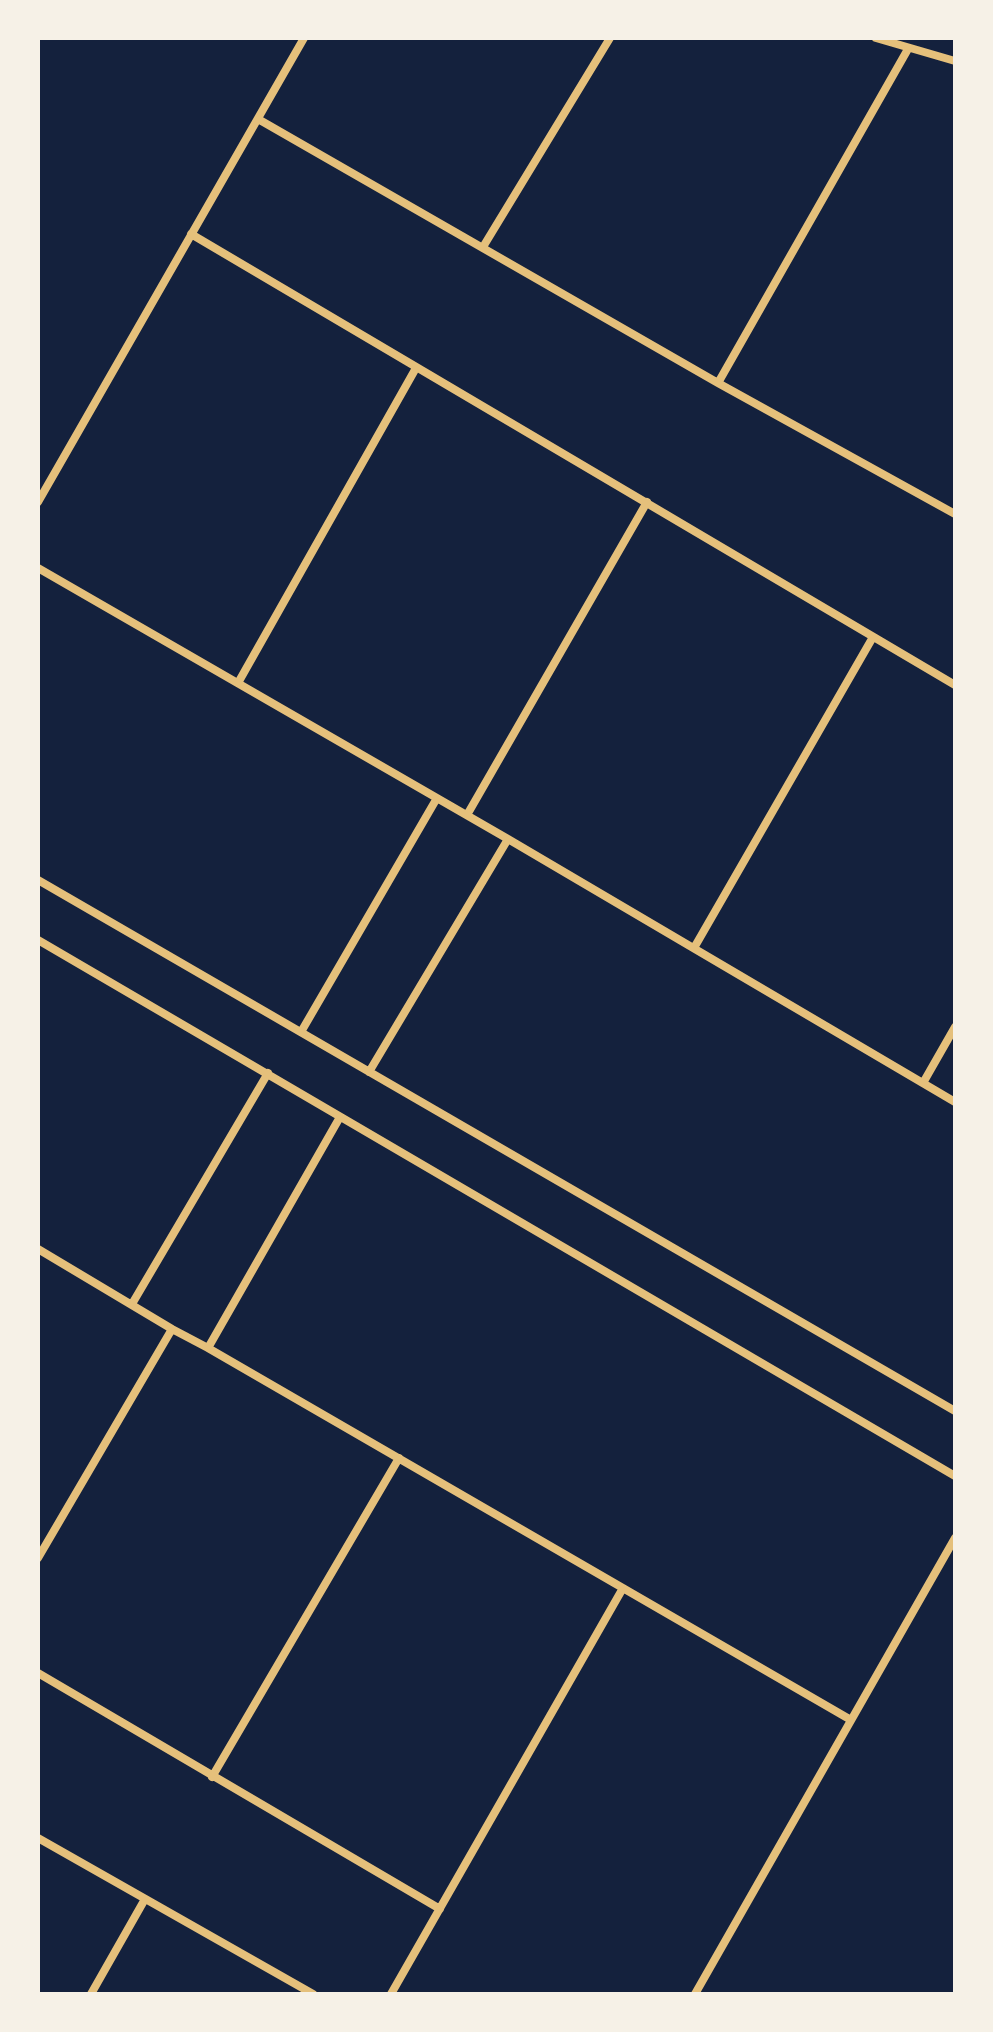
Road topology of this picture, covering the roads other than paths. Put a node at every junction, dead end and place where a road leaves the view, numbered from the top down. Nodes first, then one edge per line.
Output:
1 (304, 38) edge
2 (610, 38) edge
3 (876, 38) edge
4 (908, 49) junction
5 (955, 61) edge
6 (258, 119) junction
7 (191, 234) junction
8 (483, 247) junction
9 (416, 368) junction
10 (718, 383) junction
11 (955, 500) edge
12 (38, 502) edge
13 (647, 502) junction
14 (952, 513) edge
15 (38, 568) edge
16 (873, 637) junction
17 (238, 683) junction
18 (955, 685) edge
19 (437, 798) junction
20 (467, 815) junction
21 (508, 839) junction
22 (38, 880) edge
23 (38, 940) edge
24 (694, 948) junction
25 (955, 1027) edge
26 (301, 1032) junction
27 (369, 1072) junction
28 (268, 1073) junction
29 (923, 1083) junction
30 (955, 1102) edge
31 (340, 1117) junction
32 (38, 1249) edge
33 (132, 1304) junction
34 (172, 1329) junction
35 (208, 1348) junction
36 (955, 1411) edge
37 (399, 1458) junction
38 (955, 1476) edge
39 (955, 1538) edge
40 (38, 1558) edge
41 (623, 1588) junction
42 (38, 1673) edge
43 (851, 1720) junction
44 (212, 1777) junction
45 (38, 1838) edge
46 (145, 1899) junction
47 (440, 1909) junction
48 (91, 1994) edge
49 (313, 1994) edge
50 (391, 1994) edge
51 (695, 1994) edge

1 - 6 street
2 - 8 street
3 - 4 street
4 - 5 street
4 - 10 street
6 - 7 street
6 - 8 street
7 - 9 street
7 - 12 street
8 - 10 street
9 - 13 street
9 - 17 street
10 - 14 street
11 - 14 street
13 - 16 street
13 - 20 street
15 - 17 street
16 - 18 street
16 - 24 street
17 - 19 street
19 - 20 street
19 - 26 street
20 - 21 street
21 - 24 street
21 - 27 street
22 - 26 street
23 - 28 street
24 - 29 street
25 - 29 street
26 - 27 street
27 - 36 street
28 - 31 street
28 - 33 street
29 - 30 street
31 - 35 street
31 - 38 street
32 - 33 street
33 - 34 street
34 - 35 street
34 - 40 street
35 - 37 street
37 - 41 street
37 - 44 street
39 - 43 street
41 - 43 street
41 - 47 street
42 - 44 street
43 - 51 street
44 - 47 street
45 - 46 street
46 - 48 street
46 - 49 street
47 - 50 street

